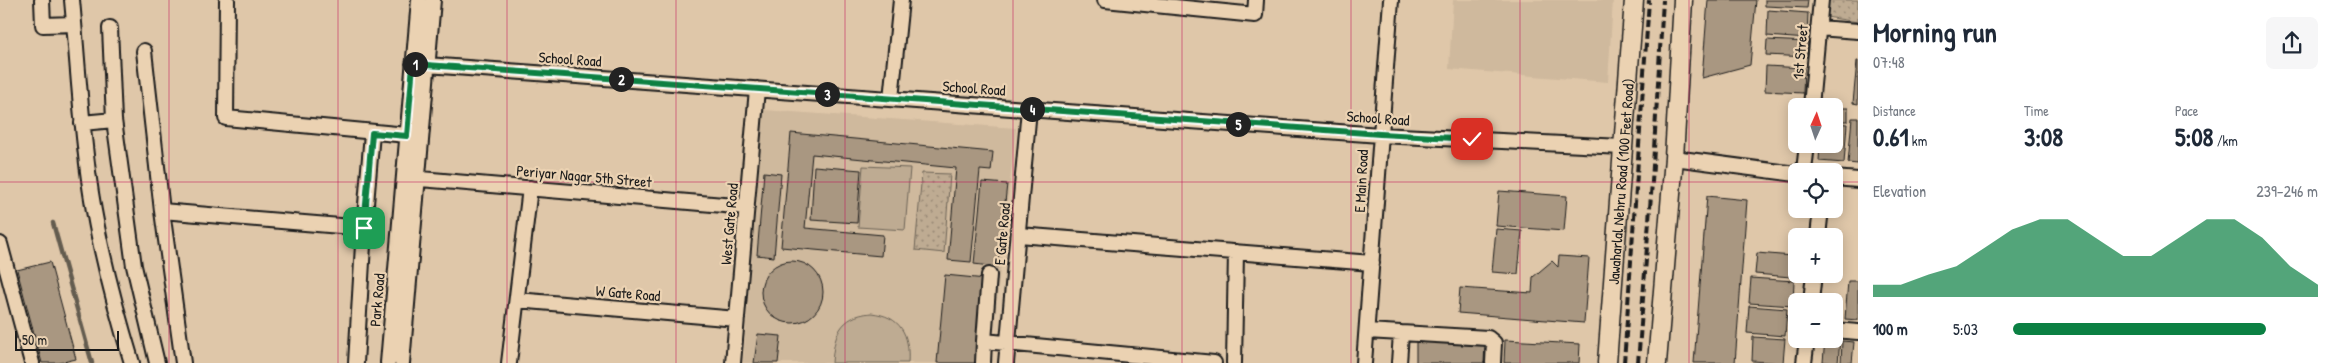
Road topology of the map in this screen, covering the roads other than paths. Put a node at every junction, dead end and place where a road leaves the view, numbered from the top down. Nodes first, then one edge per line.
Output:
1 (42, 0) edge
2 (72, 0) edge
3 (226, 0) edge
4 (419, 0) edge
5 (433, 0) edge
6 (902, 0) edge
7 (1105, 0) edge
8 (1256, 0) edge
9 (1391, 0) edge
10 (1634, 0) edge
11 (1683, 0) edge
12 (1821, 0) edge
13 (1168, 3) edge
14 (74, 24) junction
15 (110, 28) dead end
16 (1818, 28) junction
17 (1858, 31) edge
18 (144, 51) dead end
19 (413, 64) junction
20 (428, 64) junction
21 (757, 89) junction
22 (1812, 98) edge
23 (891, 99) junction
24 (1029, 109) junction
25 (114, 120) junction
26 (82, 123) junction
27 (372, 133) junction
28 (1380, 134) junction
29 (407, 136) junction
30 (1622, 147) junction
31 (1674, 158) junction
32 (1788, 173) edge
33 (404, 177) junction
34 (418, 178) junction
35 (1843, 179) edge
36 (1858, 180) edge
37 (530, 188) junction
38 (747, 207) junction
39 (162, 212) junction
40 (364, 228) junction
41 (1019, 235) junction
42 (0, 244) edge
43 (1236, 252) junction
44 (1372, 263) junction
45 (989, 275) dead end
46 (517, 300) junction
47 (737, 319) junction
48 (1367, 331) junction
49 (1843, 331) edge
50 (1858, 332) edge
51 (1401, 333) junction
52 (984, 341) junction
53 (1008, 344) junction
54 (1806, 348) edge
55 (32, 363) edge
56 (132, 363) edge
57 (157, 363) edge
58 (183, 363) edge
59 (356, 363) edge
60 (388, 363) edge
61 (402, 363) edge
62 (509, 363) edge
63 (733, 363) edge
64 (983, 363) edge
65 (1006, 363) edge
66 (1214, 363) edge
67 (1234, 363) edge
68 (1364, 363) edge
69 (1399, 363) edge
70 (1493, 363) edge
71 (1607, 363) edge
72 (1657, 363) edge
73 (1804, 363) edge

1 - 14 street
2 - 14 street
3 - 27 street
4 - 19 street, Park Road
5 - 20 street, Park Road
6 - 23 street
7 - 13 street
8 - 13 street
9 - 28 street, E Main Road
10 - 30 main road, Jawaharlal Nehru Road (100 Feet Road)
11 - 31 main road
12 - 16 street, 1st Street
14 - 26 street
15 - 25 street
16 - 17 street
16 - 22 street, 1st Street
18 - 39 street
19 - 20 street, School Road
19 - 29 street, Park Road
20 - 21 street, School Road
20 - 34 street, Park Road
21 - 23 street, School Road
21 - 38 street, West Gate Road
23 - 24 street, School Road
24 - 28 street, School Road
24 - 41 street, E Gate Road
25 - 26 street
25 - 57 street
26 - 56 street
27 - 29 street
27 - 40 street
28 - 30 street, School Road
28 - 44 street, E Main Road
29 - 33 street, Park Road
30 - 71 main road, Jawaharlal Nehru Road (100 Feet Road)
31 - 32 street
31 - 72 main road
33 - 34 street, Periyar Nagar 5th Street
33 - 60 street, Park Road
34 - 37 street, Periyar Nagar 5th Street
34 - 61 street, Park Road
35 - 36 street
37 - 38 street, Periyar Nagar 5th Street
37 - 46 street
38 - 47 street, West Gate Road
39 - 40 street
39 - 58 street
40 - 59 street
41 - 43 street
41 - 53 street, E Gate Road
42 - 55 street
43 - 44 street
43 - 67 street
44 - 48 street, E Main Road
45 - 52 street
46 - 47 street, W Gate Road
46 - 62 street
47 - 63 street, West Gate Road
48 - 51 street
48 - 68 street, E Main Road
49 - 50 street
51 - 69 street
51 - 70 street
52 - 53 street
52 - 64 street
53 - 65 street, E Gate Road
53 - 66 street
54 - 73 street

